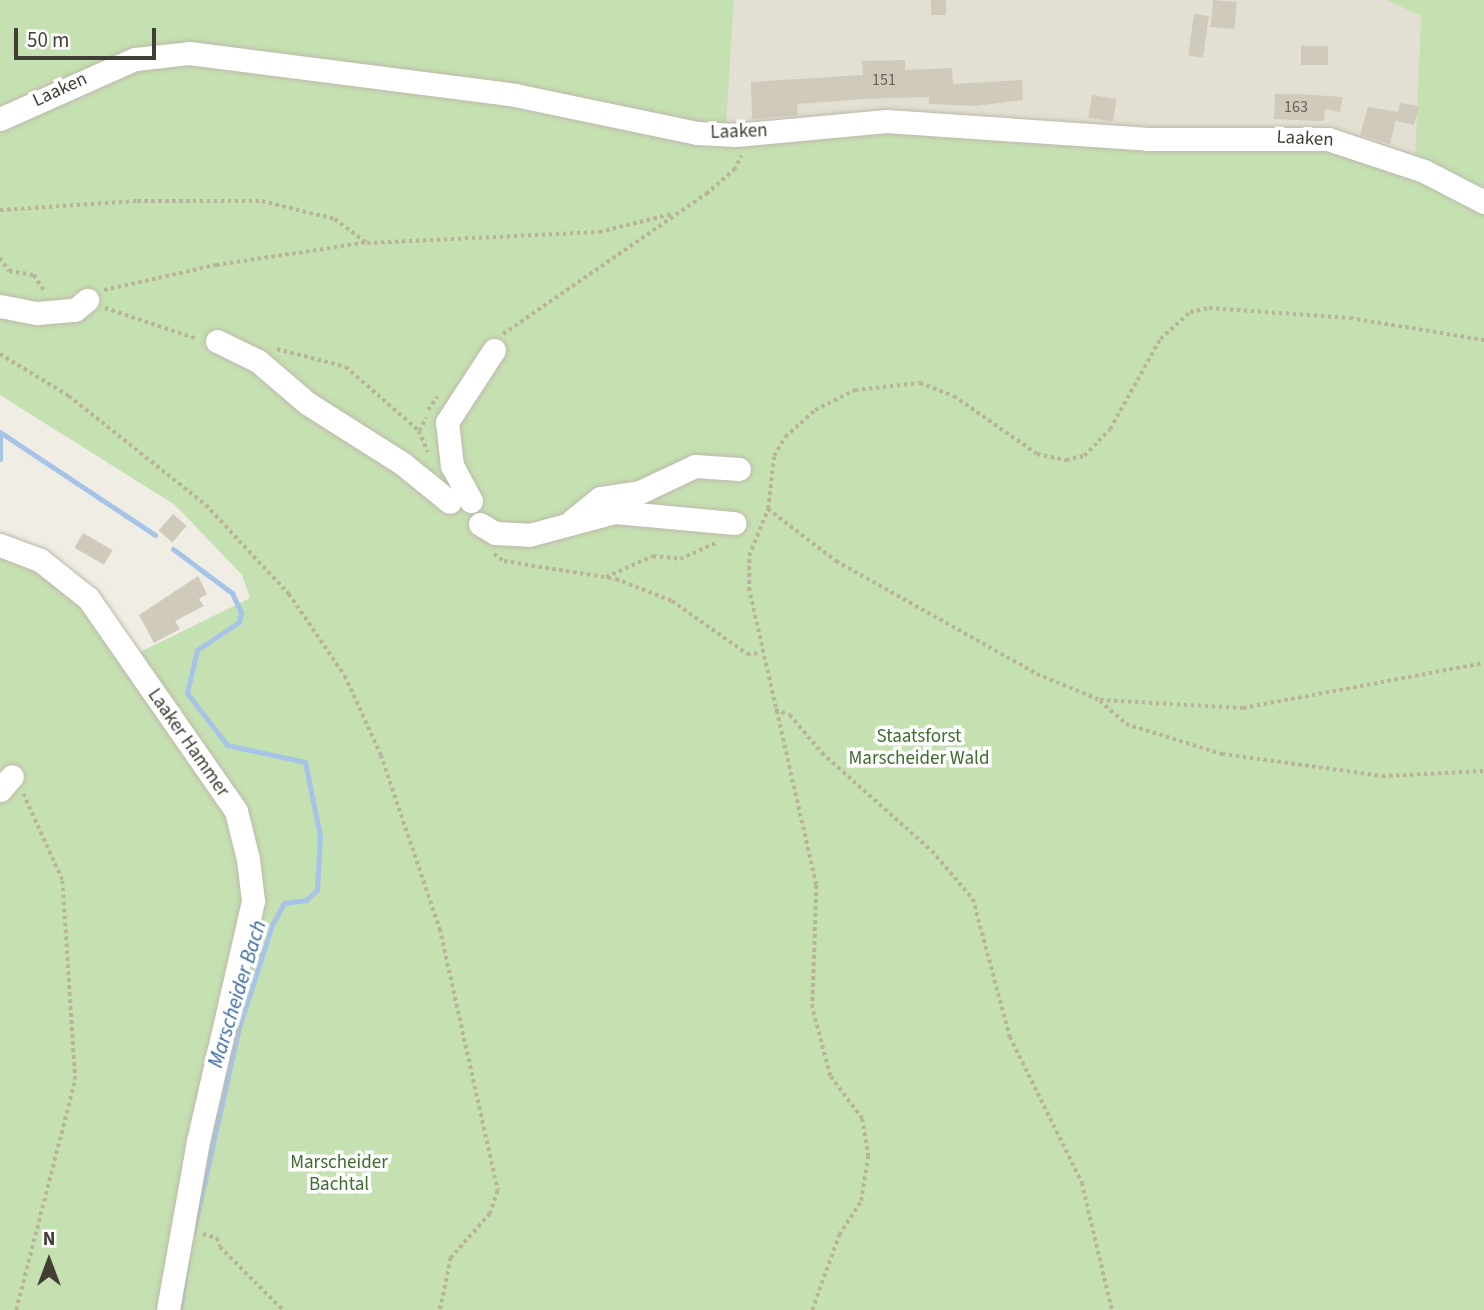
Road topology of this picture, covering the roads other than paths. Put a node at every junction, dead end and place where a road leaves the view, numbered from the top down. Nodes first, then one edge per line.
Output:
1 (0, 119) edge
2 (1484, 202) edge
3 (87, 300) road end
4 (0, 306) edge
5 (217, 341) dead end
6 (494, 345) road end
7 (739, 469) dead end
8 (480, 524) dead end
9 (741, 528) road end
10 (563, 529) junction
11 (0, 545) edge
12 (168, 1310) edge

1 - 2 street, Laaken
3 - 4 street
5 - 6 street
7 - 10 street
8 - 10 street
9 - 10 street
11 - 12 street, Laaker Hammer

